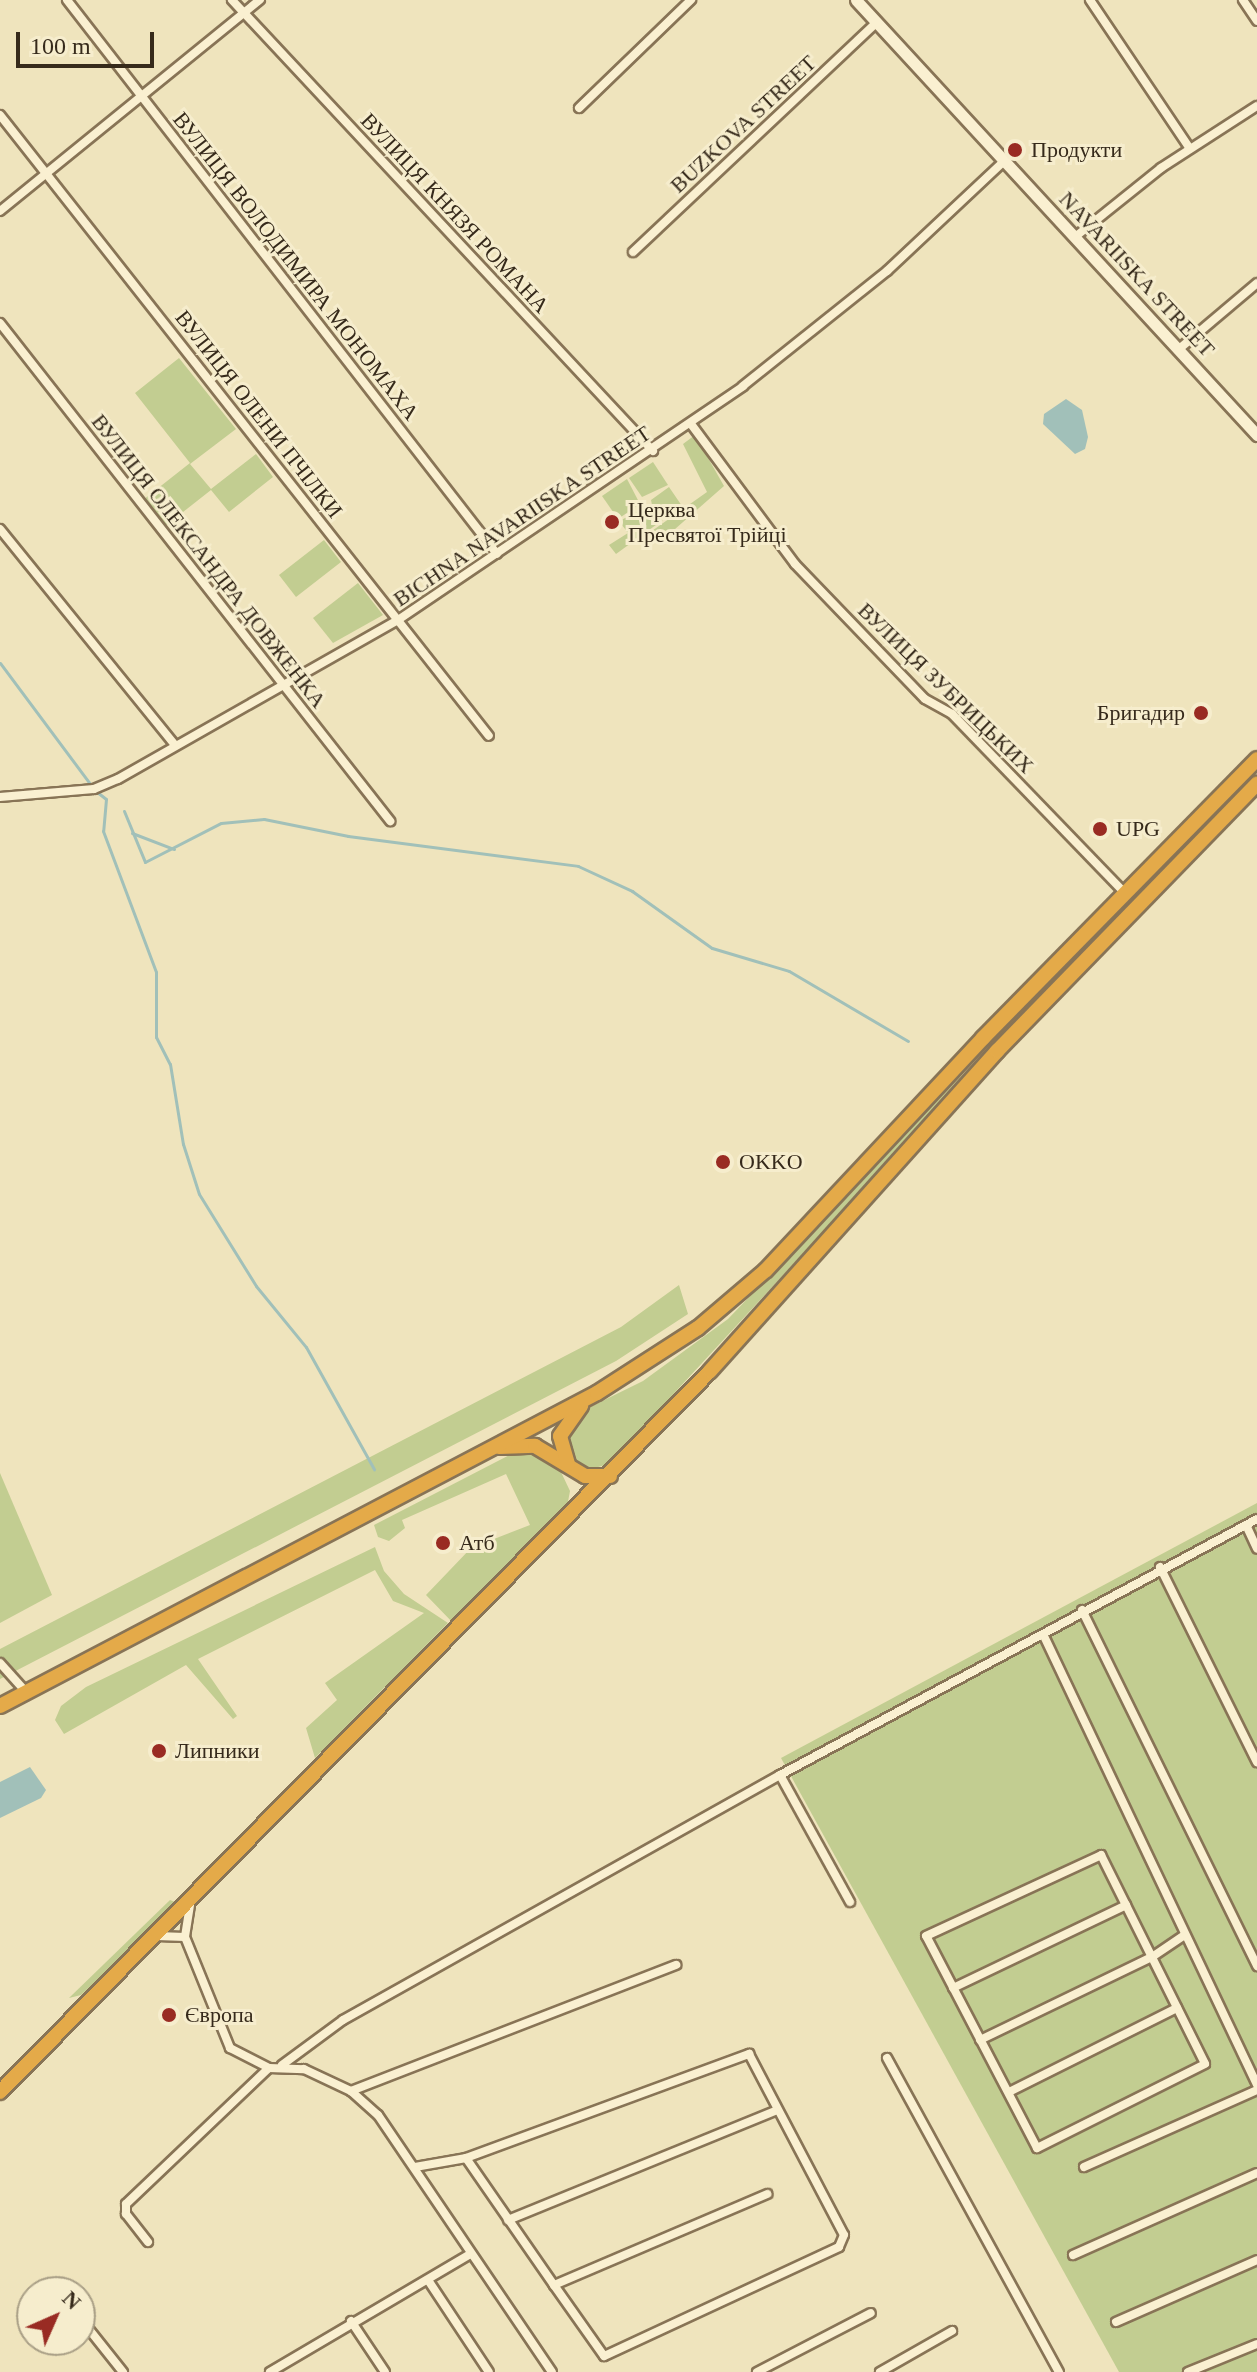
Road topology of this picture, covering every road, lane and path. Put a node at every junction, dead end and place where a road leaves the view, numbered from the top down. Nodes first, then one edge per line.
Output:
1 (67, 0) edge
2 (232, 0) edge
3 (260, 0) edge
4 (691, 0) edge
5 (856, 0) edge
6 (1090, 0) edge
7 (1243, 0) edge
8 (243, 14) junction
9 (1257, 21) edge
10 (877, 22) junction
11 (142, 96) junction
12 (1257, 106) edge
13 (579, 108) dead end
14 (0, 115) edge
15 (1190, 149) junction
16 (1005, 160) junction
17 (48, 174) junction
18 (0, 211) edge
19 (1075, 237) junction
20 (633, 252) dead end
21 (1257, 283) edge
22 (0, 323) edge
23 (1179, 349) junction
24 (691, 424) junction
25 (1257, 435) edge
26 (653, 451) junction
27 (0, 529) edge
28 (497, 554) junction
29 (398, 620) junction
30 (282, 683) junction
31 (489, 736) dead end
32 (175, 745) junction
33 (1257, 759) edge
34 (1257, 784) edge
35 (0, 797) edge
36 (390, 821) dead end
37 (1126, 895) junction
38 (597, 1393) junction
39 (492, 1447) junction
40 (569, 1466) junction
41 (610, 1476) junction
42 (1257, 1519) edge
43 (1246, 1525) junction
44 (1257, 1549) edge
45 (1160, 1567) junction
46 (1082, 1610) junction
47 (1043, 1634) junction
48 (0, 1663) edge
49 (26, 1692) junction
50 (0, 1706) edge
51 (1257, 1762) edge
52 (780, 1775) junction
53 (850, 1902) dead end
54 (190, 1903) junction
55 (1126, 1905) junction
56 (1185, 1935) junction
57 (157, 1936) junction
58 (185, 1937) junction
59 (1152, 1957) junction
60 (676, 1965) dead end
61 (1257, 1966) edge
62 (953, 1988) junction
63 (1177, 2008) junction
64 (980, 2040) junction
65 (887, 2058) dead end
66 (282, 2065) junction
67 (269, 2068) junction
68 (1257, 2087) edge
69 (351, 2091) junction
70 (0, 2092) edge
71 (1009, 2092) junction
72 (775, 2111) junction
73 (466, 2158) junction
74 (415, 2167) junction
75 (1084, 2167) dead end
76 (1257, 2173) edge
77 (767, 2194) dead end
78 (508, 2220) junction
79 (148, 2242) dead end
80 (470, 2254) junction
81 (1073, 2255) dead end
82 (1257, 2260) edge
83 (428, 2280) junction
84 (554, 2285) junction
85 (871, 2313) dead end
86 (351, 2321) junction
87 (1116, 2322) dead end
88 (952, 2331) dead end
89 (96, 2338) edge
90 (1257, 2344) edge
91 (123, 2372) edge
92 (270, 2372) edge
93 (385, 2372) edge
94 (489, 2372) edge
95 (552, 2372) edge
96 (757, 2372) edge
97 (880, 2372) edge
98 (1059, 2372) edge
99 (1188, 2372) edge

1 - 11 street, ВУЛИЦЯ ВОЛОДИМИРА МОНОМАХА
2 - 8 street, ВУЛИЦЯ КНЯЗЯ РОМАНА
3 - 8 street
4 - 13 street
5 - 10 street, NAVARIISKA STREET
6 - 15 street
7 - 9 street
8 - 11 street
8 - 26 street, ВУЛИЦЯ КНЯЗЯ РОМАНА
10 - 16 street, NAVARIISKA STREET
10 - 20 street, BUZKOVA STREET
11 - 17 street
11 - 28 street, ВУЛИЦЯ ВОЛОДИМИРА МОНОМАХА
12 - 15 street
14 - 17 street, ВУЛИЦЯ ОЛЕНИ ПЧІЛКИ
15 - 19 street
16 - 19 street, NAVARIISKA STREET
16 - 24 street, BICHNA NAVARIISKA STREET
17 - 18 street
17 - 29 street, ВУЛИЦЯ ОЛЕНИ ПЧІЛКИ
19 - 23 street, NAVARIISKA STREET
21 - 23 street
22 - 30 street, ВУЛИЦЯ ОЛЕКСАНДРА ДОВЖЕНКА
23 - 25 street, NAVARIISKA STREET
24 - 26 street, BICHNA NAVARIISKA STREET
24 - 37 street, ВУЛИЦЯ ЗУБРИЦЬКИХ
26 - 28 street, BICHNA NAVARIISKA STREET
27 - 32 street
28 - 29 street, BICHNA NAVARIISKA STREET
29 - 30 street, BICHNA NAVARIISKA STREET
29 - 31 street, ВУЛИЦЯ ОЛЕНИ ПЧІЛКИ
30 - 32 street, BICHNA NAVARIISKA STREET
30 - 36 street, ВУЛИЦЯ ОЛЕКСАНДРА ДОВЖЕНКА
32 - 35 street, BICHNA NAVARIISKA STREET
33 - 37 highway
34 - 41 highway
37 - 38 highway
38 - 39 highway
38 - 40 highway
39 - 40 highway
39 - 49 highway
40 - 41 highway
41 - 54 highway
42 - 43 street
43 - 44 street
43 - 45 street
45 - 46 street
45 - 51 street
46 - 47 street
46 - 61 street
47 - 52 street
47 - 56 street
48 - 49 street
49 - 50 highway
52 - 53 street
52 - 66 street
54 - 57 highway
54 - 58 street
55 - 59 street
55 - 62 street
55 - 62 street
56 - 59 street
56 - 68 street
57 - 58 street
57 - 70 highway
58 - 67 street
59 - 63 street
59 - 64 street
60 - 69 street
62 - 64 street
63 - 71 street
63 - 71 street
64 - 71 street
65 - 98 street
66 - 67 street
66 - 69 street
67 - 79 street
68 - 75 street
69 - 74 street
72 - 73 street
72 - 78 street
72 - 84 street
73 - 74 street
73 - 78 street
74 - 80 street
76 - 81 street
77 - 84 street
78 - 84 street
80 - 83 street
80 - 95 street
82 - 87 street
83 - 86 street
83 - 94 street
85 - 96 street
86 - 92 street
86 - 93 street
88 - 97 street
89 - 91 street
90 - 99 street

